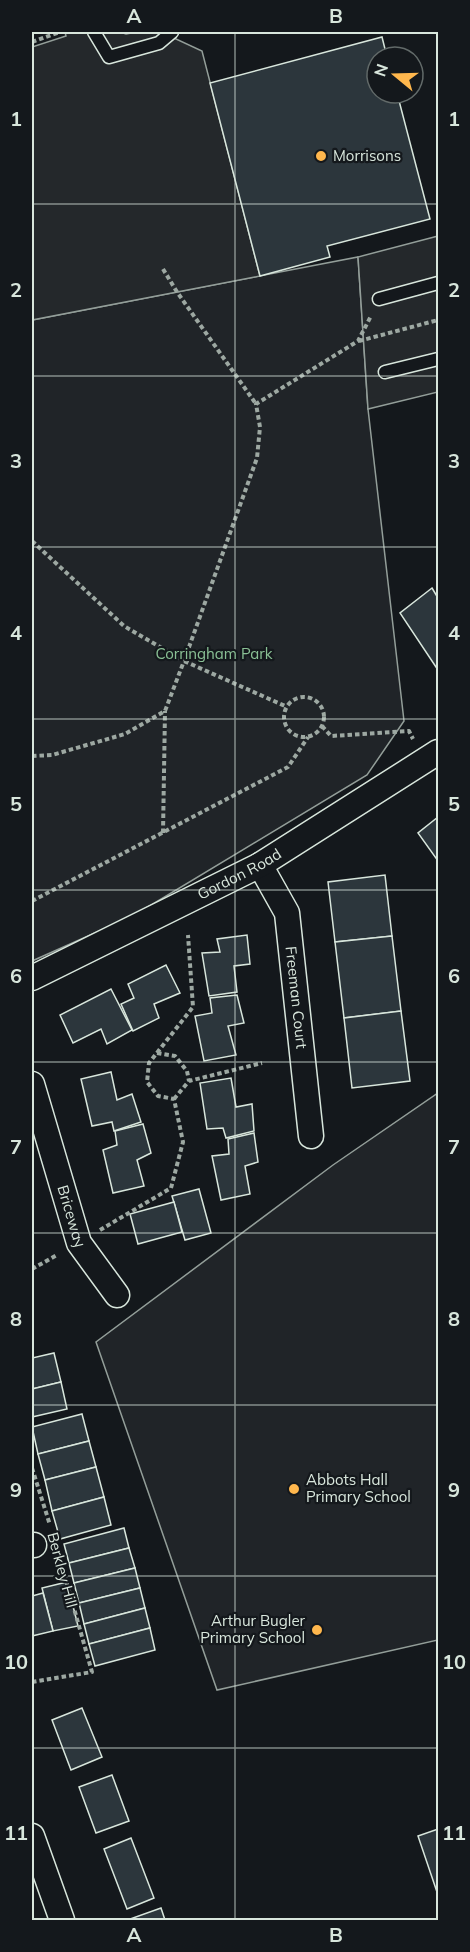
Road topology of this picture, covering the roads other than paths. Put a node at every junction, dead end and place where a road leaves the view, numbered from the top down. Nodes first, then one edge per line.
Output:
1 (93, 32) edge
2 (172, 32) edge
3 (438, 283) edge
4 (379, 299) road end
5 (438, 359) edge
6 (385, 372) dead end
7 (431, 756) edge
8 (260, 865) junction
9 (32, 978) edge
10 (32, 1084) edge
11 (38, 1130) edge
12 (311, 1136) dead end
13 (117, 1295) dead end
14 (32, 1836) edge
15 (62, 1920) edge

1 - 2 lane
3 - 4 lane
5 - 6 lane
7 - 8 street, Gordon Road
8 - 9 street, Gordon Road
8 - 12 street, Freeman Court
10 - 11 street, Briceway
11 - 13 street, Briceway
14 - 15 street

